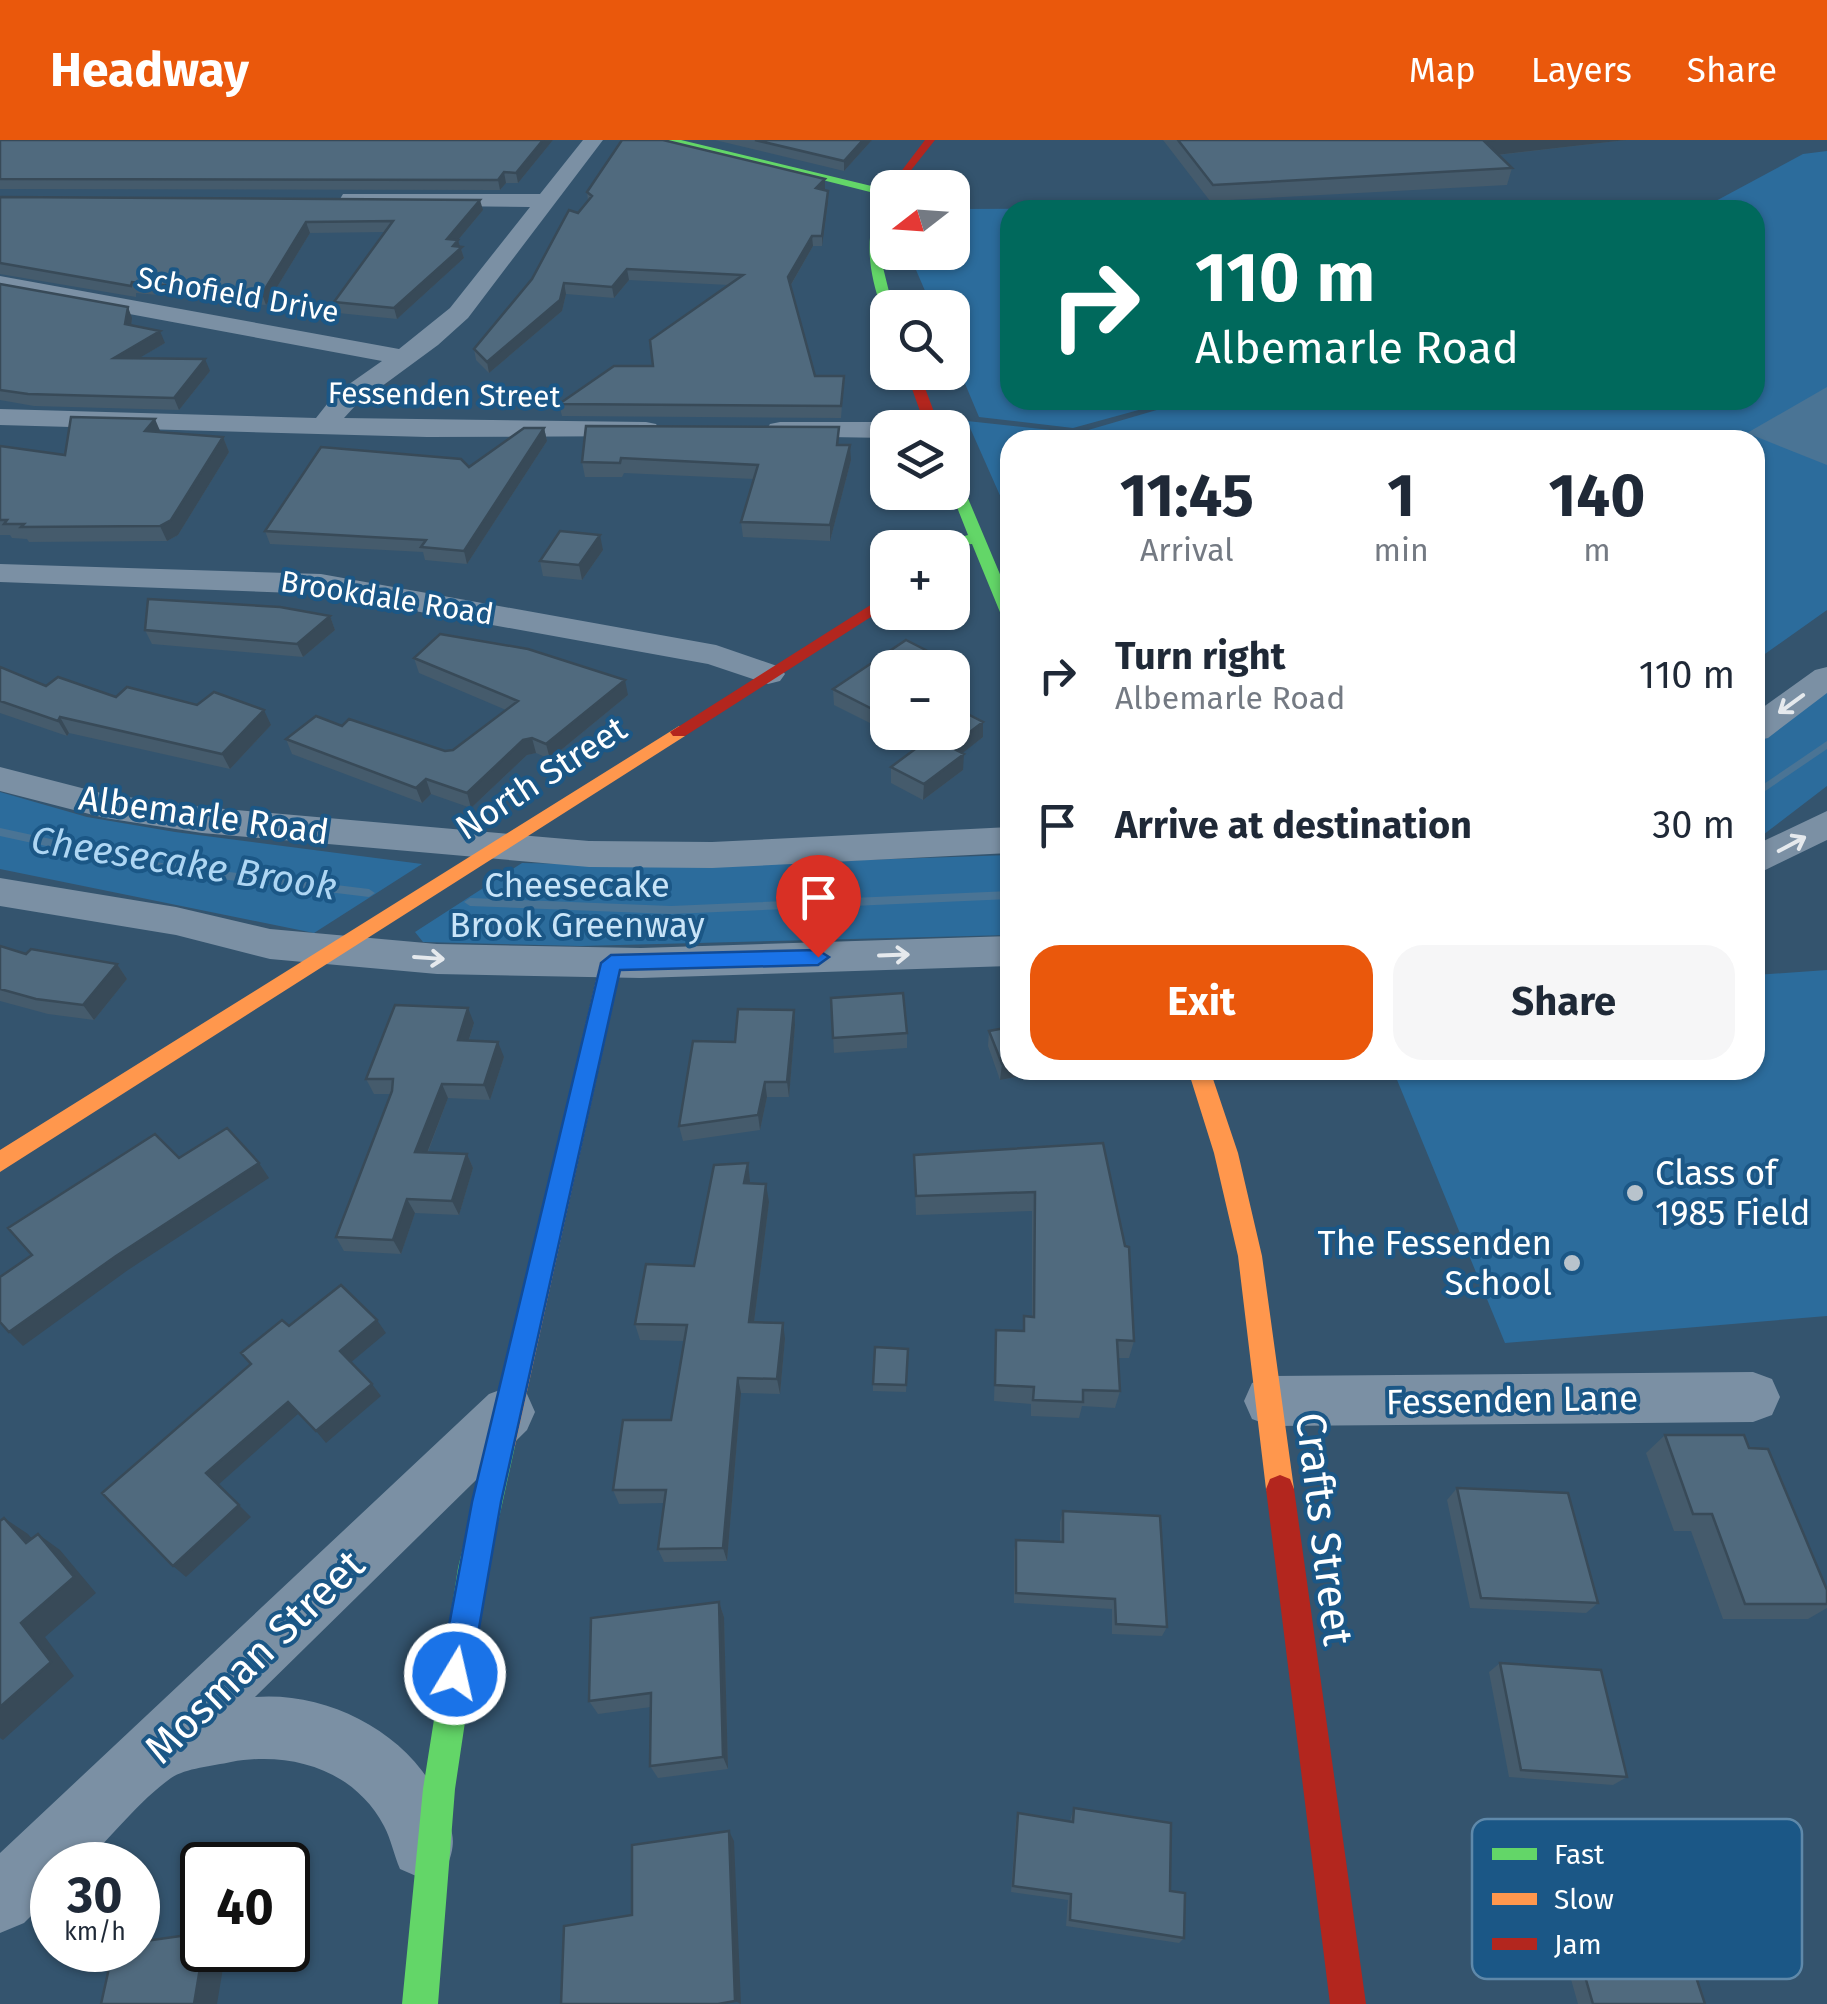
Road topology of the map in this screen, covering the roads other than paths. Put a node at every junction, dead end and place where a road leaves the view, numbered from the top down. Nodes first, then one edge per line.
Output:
1 (593, 140) edge
2 (669, 140) edge
3 (930, 140) edge
4 (906, 170) edge
5 (870, 186) edge
6 (336, 199) edge
7 (544, 200) junction
8 (0, 284) edge
9 (405, 358) junction
10 (0, 417) edge
11 (324, 424) junction
12 (669, 430) edge
13 (745, 430) edge
14 (870, 430) edge
15 (965, 510) edge
16 (976, 538) junction
17 (970, 539) edge
18 (0, 573) edge
19 (992, 576) junction
20 (970, 578) edge
21 (1000, 595) edge
22 (870, 607) edge
23 (870, 610) edge
24 (866, 612) junction
25 (768, 674) junction
26 (1827, 677) edge
27 (1765, 723) edge
28 (0, 778) edge
29 (1827, 824) edge
30 (1000, 840) edge
31 (498, 848) junction
32 (1765, 857) edge
33 (0, 892) edge
34 (1000, 951) edge
35 (332, 952) junction
36 (611, 963) junction
37 (1202, 1080) edge
38 (0, 1162) edge
39 (1753, 1397) dead end
40 (1271, 1402) junction
41 (508, 1412) junction
42 (158, 1749) junction
43 (430, 1878) junction
44 (0, 1899) edge
45 (420, 2004) edge
46 (1348, 2004) edge

1 - 7 street
2 - 5 main road
3 - 4 main road
6 - 7 street
7 - 9 street
8 - 9 street, Schofield Drive
9 - 11 street
10 - 11 street, Fessenden Street
11 - 12 street, Fessenden Street
13 - 14 street
15 - 16 main road
16 - 17 main road
16 - 19 main road
18 - 25 street, Brookdale Road
19 - 20 main road
19 - 21 main road
22 - 24 main road, North Street
23 - 24 main road, North Street
24 - 25 main road, North Street
25 - 31 main road, North Street
26 -> 27 street
28 - 31 street, Albemarle Road
32 -> 29 street
30 - 31 street, Albemarle Road
31 - 35 main road, North Street
33 - 35 street
36 -> 34 street
35 -> 36 street
35 - 38 main road, North Street
36 - 41 main road
37 - 40 main road, Crafts Street
39 - 40 street, Fessenden Lane
40 - 46 main road, Crafts Street
41 - 42 street, Mosman Street
41 - 43 main road
42 - 43 street
42 - 44 street, Mosman Street
43 - 45 main road

